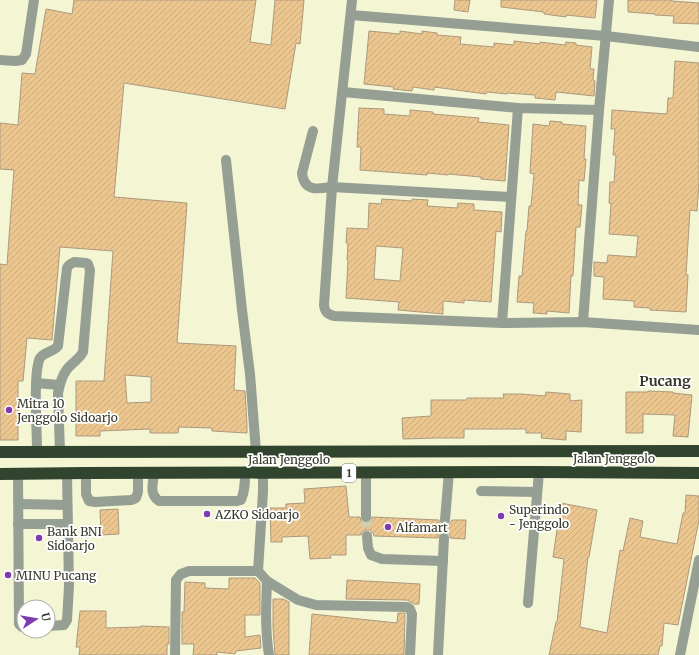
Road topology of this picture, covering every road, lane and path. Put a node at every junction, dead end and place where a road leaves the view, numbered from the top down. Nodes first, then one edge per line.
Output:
1 (34, 0) edge
2 (352, 0) edge
3 (608, 0) edge
4 (351, 15) junction
5 (606, 36) junction
6 (699, 47) edge
7 (0, 60) edge
8 (343, 92) junction
9 (518, 108) junction
10 (599, 110) junction
11 (312, 132) dead end
12 (226, 160) dead end
13 (332, 187) junction
14 (512, 197) junction
15 (583, 322) junction
16 (502, 323) junction
17 (699, 330) edge
18 (36, 383) junction
19 (59, 385) junction
20 (699, 451) edge
21 (0, 452) edge
22 (37, 452) junction
23 (60, 452) junction
24 (256, 452) junction
25 (366, 472) junction
26 (448, 472) junction
27 (539, 472) junction
28 (67, 473) junction
29 (86, 473) junction
30 (138, 473) junction
31 (154, 473) junction
32 (246, 473) junction
33 (263, 473) junction
34 (699, 473) edge
35 (0, 474) edge
36 (18, 474) junction
37 (481, 491) dead end
38 (537, 492) junction
39 (19, 504) junction
40 (67, 505) junction
41 (366, 517) tunnel mouth
42 (445, 520) tunnel mouth
43 (18, 524) junction
44 (67, 524) junction
45 (367, 536) tunnel mouth
46 (444, 538) tunnel mouth
47 (699, 560) edge
48 (443, 561) junction
49 (258, 571) junction
50 (267, 581) junction
51 (20, 599) edge
52 (528, 603) dead end
53 (56, 626) edge
54 (175, 655) edge
55 (269, 655) edge
56 (410, 655) edge
57 (438, 655) edge
58 (680, 655) edge

1 - 7 street
2 - 4 street
3 - 5 street
4 - 5 street
4 - 8 street
5 - 6 street
5 - 10 street
8 - 9 street
8 - 13 street
9 - 10 street
9 - 14 street
10 - 15 street
11 - 13 street
12 - 24 street
13 - 14 street
13 - 16 street
14 - 16 street
15 - 16 street
15 - 17 street
18 - 19 street
18 - 19 street
18 - 22 street
19 - 23 street
20 - 24 highway, Jalan Jenggolo / 1
21 - 22 highway, Jalan Jenggolo / 1
22 - 23 highway, Jalan Jenggolo / 1
23 - 24 highway, Jalan Jenggolo / 1
25 - 26 highway, Jalan Jenggolo / 1
25 - 33 highway, Jalan Jenggolo / 1
25 - 41 street
26 - 27 highway, Jalan Jenggolo / 1
26 - 42 street
27 - 34 highway, Jalan Jenggolo / 1
27 - 38 street
28 - 29 highway, Jalan Jenggolo / 1
28 - 36 highway, Jalan Jenggolo / 1
28 - 40 street
29 - 30 highway, Jalan Jenggolo / 1
29 - 30 street
30 - 31 highway, Jalan Jenggolo / 1
31 - 32 highway, Jalan Jenggolo / 1
31 - 32 street
32 - 33 highway, Jalan Jenggolo / 1
33 - 49 street
35 - 36 highway, Jalan Jenggolo / 1
36 - 39 street
37 - 38 street
38 - 52 street
39 - 40 street
39 - 43 street
40 - 44 street
43 - 44 street
43 - 51 street
44 - 53 street
45 - 48 street
46 - 48 street
47 - 58 street
48 - 57 street
49 - 50 street
49 - 54 street
50 - 55 street
50 - 56 street

